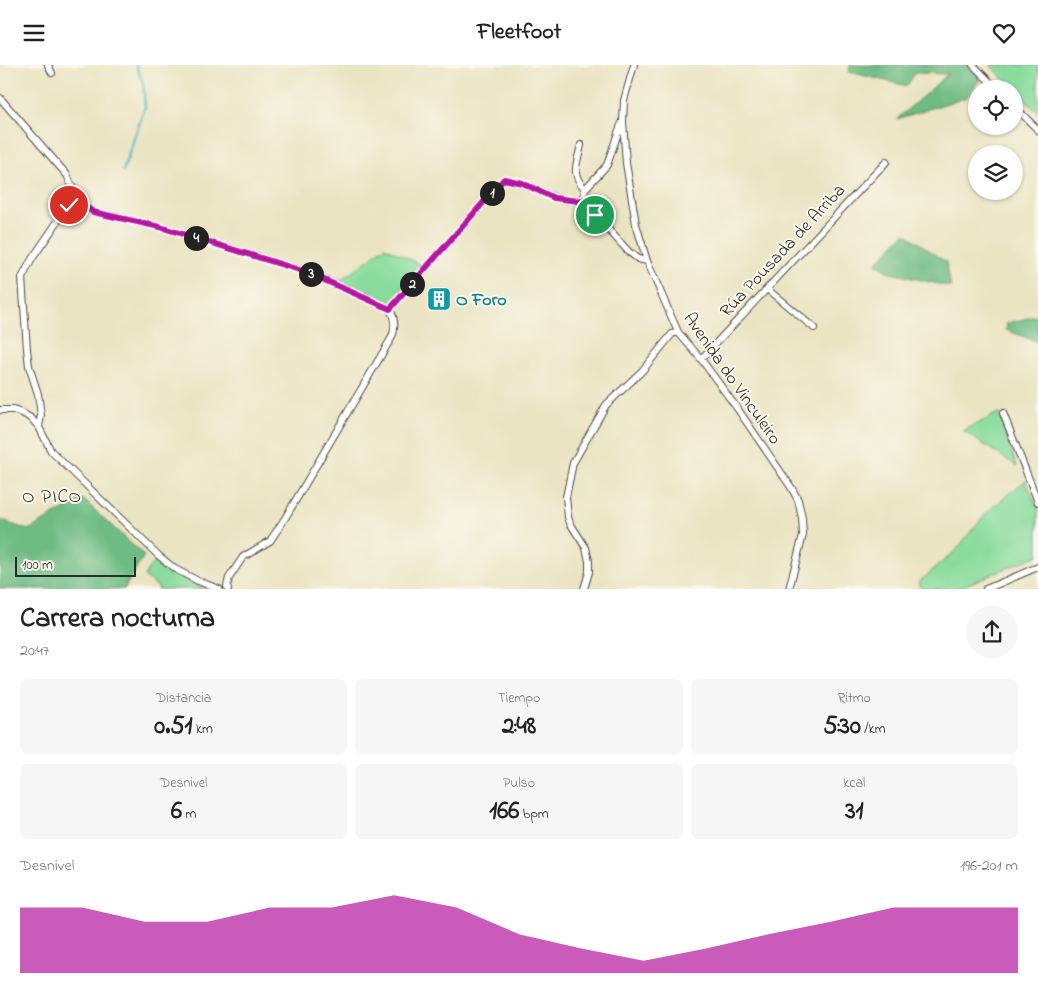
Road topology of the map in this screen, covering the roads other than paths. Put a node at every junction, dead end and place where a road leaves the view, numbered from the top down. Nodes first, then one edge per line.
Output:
1 (48, 65) edge
2 (634, 65) edge
3 (973, 65) edge
4 (52, 73) dead end
5 (988, 80) edge
6 (0, 99) edge
7 (1023, 114) edge
8 (623, 122) junction
9 (1038, 129) edge
10 (581, 145) dead end
11 (886, 162) dead end
12 (585, 189) junction
13 (75, 199) junction
14 (584, 200) junction
15 (647, 261) junction
16 (767, 289) junction
17 (390, 309) junction
18 (814, 328) dead end
19 (678, 332) junction
20 (701, 359) junction
21 (0, 410) edge
22 (1003, 413) dead end
23 (39, 427) junction
24 (1038, 502) edge
25 (1038, 567) edge
26 (219, 589) edge
27 (228, 589) edge
28 (584, 589) edge
29 (791, 589) edge
30 (986, 589) edge

1 - 4 street
2 - 8 street
3 - 5 street
6 - 13 street
7 - 9 street
8 - 12 street
8 - 15 street, Avenida do Vinculeiro
10 - 12 street
11 - 16 street, Rúa Pousada de Arriba
12 - 14 street
13 - 17 street
13 - 23 street
14 - 15 street
14 - 17 street
15 - 19 street, Avenida do Vinculeiro
16 - 18 street
16 - 20 street, Rúa Pousada de Arriba
17 - 27 street
19 - 20 street, Avenida do Vinculeiro
19 - 28 street
20 - 29 street, Avenida do Vinculeiro
21 - 23 street
22 - 24 street
23 - 26 street
25 - 30 street

